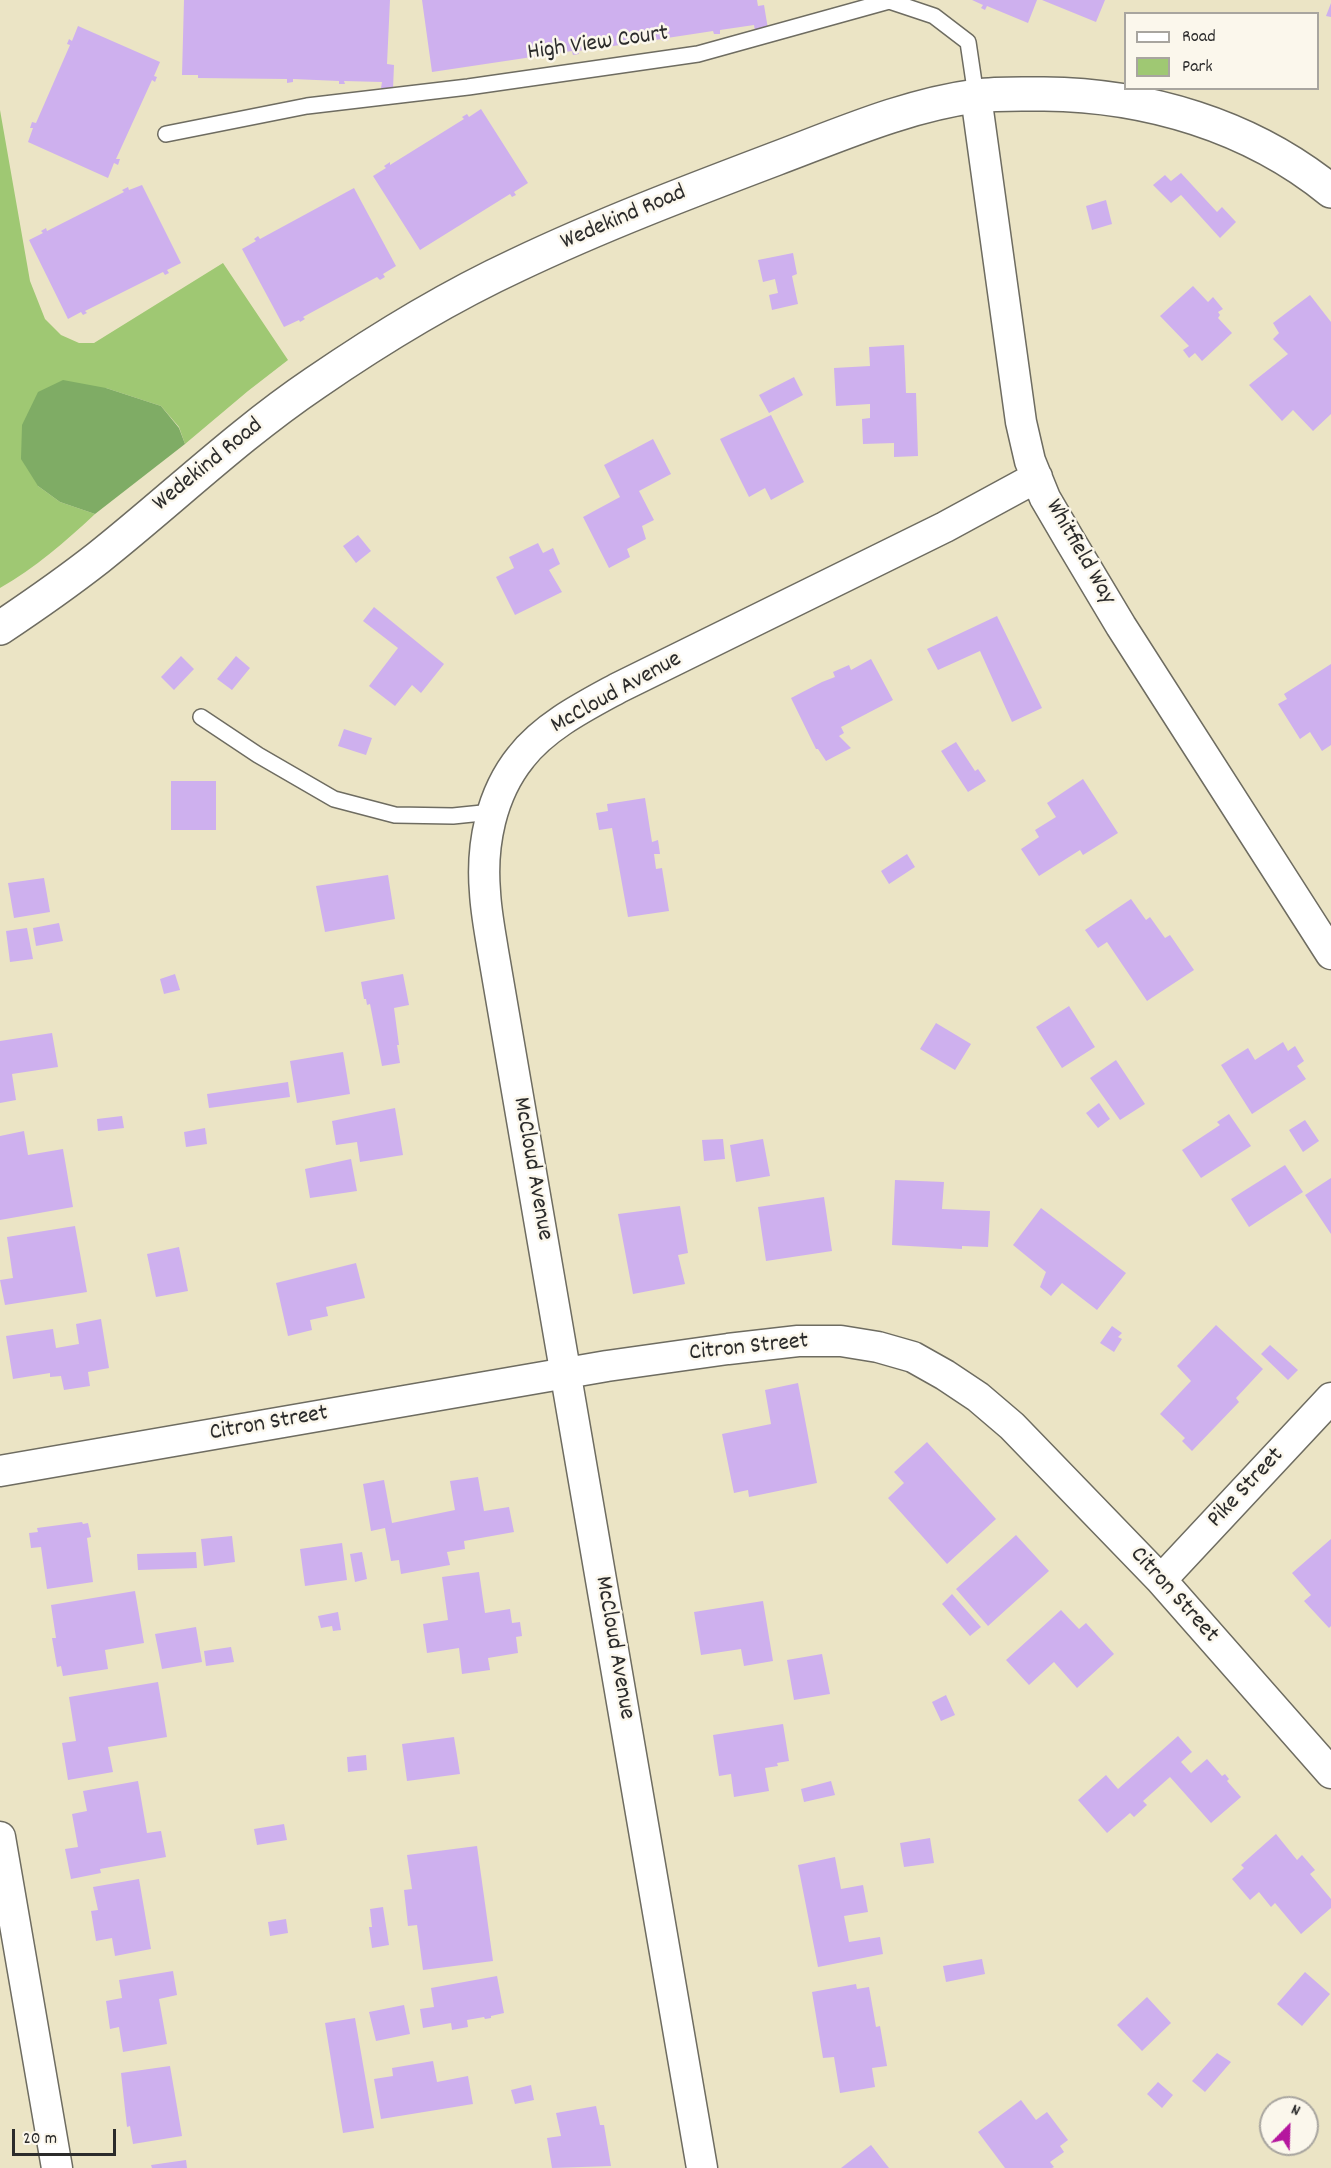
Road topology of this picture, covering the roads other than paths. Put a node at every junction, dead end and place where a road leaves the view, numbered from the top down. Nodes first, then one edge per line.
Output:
1 (976, 96) junction
2 (166, 134) dead end
3 (1331, 190) edge
4 (1037, 477) junction
5 (0, 628) edge
6 (201, 717) dead end
7 (492, 812) junction
8 (1331, 954) edge
9 (566, 1373) junction
10 (1331, 1398) edge
11 (0, 1471) edge
12 (1161, 1580) junction
13 (1331, 1773) edge
14 (0, 1837) edge
15 (13, 1992) edge
16 (57, 2168) edge
17 (702, 2168) edge

1 - 2 lane, High View Court
1 - 3 street, Wedekind Road
1 - 4 street, Whitfield Way
1 - 5 street, Wedekind Road
4 - 7 street, McCloud Avenue
4 - 8 street, Whitfield Way
6 - 7 lane
7 - 9 street, McCloud Avenue
9 - 11 street, Citron Street
9 - 12 street, Citron Street
9 - 17 street, McCloud Avenue
10 - 12 street, Pike Street
12 - 13 street, Citron Street
14 - 15 street
15 - 16 street

